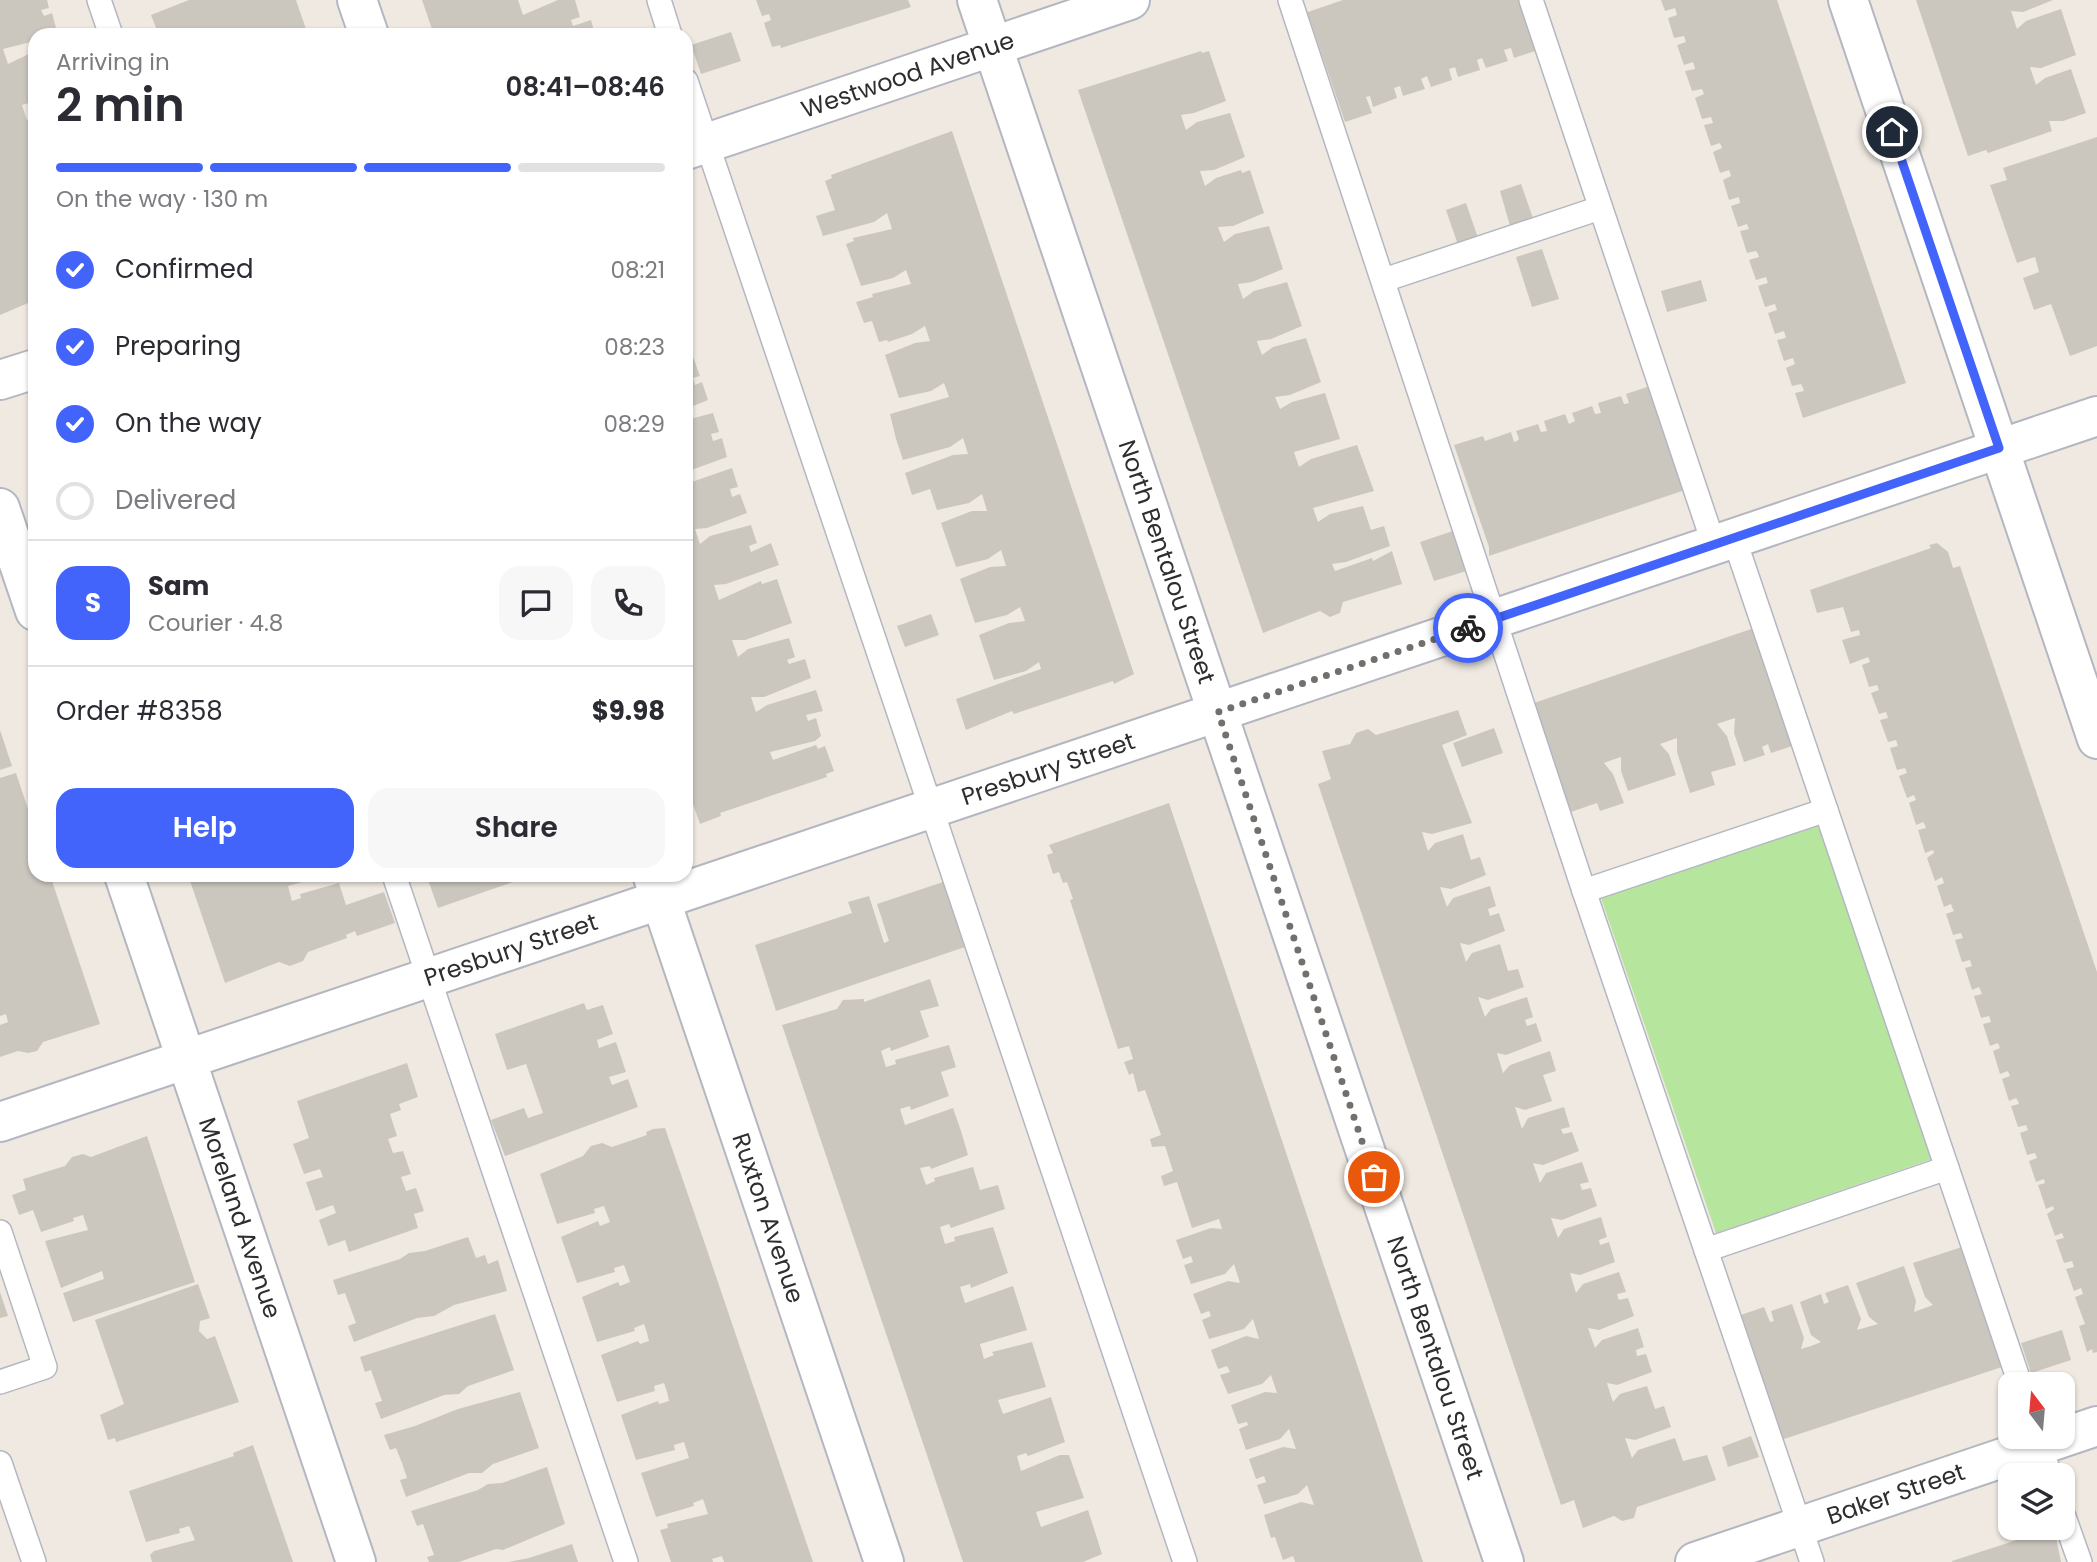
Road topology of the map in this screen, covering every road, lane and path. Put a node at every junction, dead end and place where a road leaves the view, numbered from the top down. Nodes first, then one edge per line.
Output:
1 (99, 0) edge
2 (357, 0) edge
3 (659, 0) edge
4 (977, 0) edge
5 (1130, 0) edge
6 (1290, 0) edge
7 (1531, 0) edge
8 (1848, 0) edge
9 (109, 28) edge
10 (367, 28) edge
11 (668, 28) edge
12 (993, 46) junction
13 (693, 126) edge
14 (696, 146) edge
15 (1600, 208) junction
16 (1384, 280) junction
17 (28, 371) edge
18 (0, 380) edge
19 (2097, 415) edge
20 (1999, 448) junction
21 (0, 508) edge
22 (1724, 541) junction
23 (28, 590) edge
24 (1496, 618) junction
25 (1218, 712) junction
26 (2097, 739) edge
27 (931, 808) junction
28 (1826, 810) junction
29 (693, 876) edge
30 (126, 882) edge
31 (396, 882) edge
32 (673, 882) edge
33 (656, 887) edge
34 (1584, 891) junction
35 (428, 977) junction
36 (186, 1059) junction
37 (0, 1122) edge
38 (1947, 1168) junction
39 (0, 1232) edge
40 (1706, 1250) junction
41 (2016, 1372) edge
42 (0, 1381) edge
43 (2097, 1426) edge
44 (2043, 1452) edge
45 (0, 1463) edge
46 (1800, 1527) junction
47 (2072, 1540) edge
48 (34, 1562) edge
49 (356, 1562) edge
50 (626, 1562) edge
51 (884, 1562) edge
52 (1185, 1562) edge
53 (1504, 1562) edge
54 (1695, 1562) edge
55 (1812, 1562) edge
56 (2080, 1562) edge

1 - 9 lane
2 - 10 street
3 - 11 lane
4 - 12 street, North Bentalou Street
5 - 12 street, Westwood Avenue
6 - 16 lane
7 - 15 lane
8 - 20 street
12 - 14 street, Westwood Avenue
12 - 25 street, North Bentalou Street
13 - 14 lane
14 - 27 lane
15 - 16 lane
15 - 22 lane
16 - 24 lane
17 - 18 street
19 - 20 street, Presbury Street
20 - 22 street, Presbury Street
20 - 26 street
21 - 23 street
22 - 24 street, Presbury Street
22 - 28 lane
24 - 25 street, Presbury Street
24 - 34 lane
25 - 27 street, Presbury Street
25 - 53 street, North Bentalou Street
27 - 29 street, Presbury Street
27 - 52 lane
28 - 34 lane
28 - 38 lane
30 - 36 street, Moreland Avenue
31 - 35 lane
32 - 33 street, Presbury Street
33 - 35 street, Presbury Street
33 - 51 street, Ruxton Avenue
34 - 40 lane
35 - 36 street, Presbury Street
35 - 50 lane
36 - 37 street, Presbury Street
36 - 49 street, Moreland Avenue
38 - 40 lane
38 - 41 lane
39 - 42 lane
40 - 46 lane
43 - 44 street, Baker Street
44 - 46 street, Baker Street
45 - 48 lane
46 - 54 street, Baker Street
46 - 55 lane
47 - 56 lane

